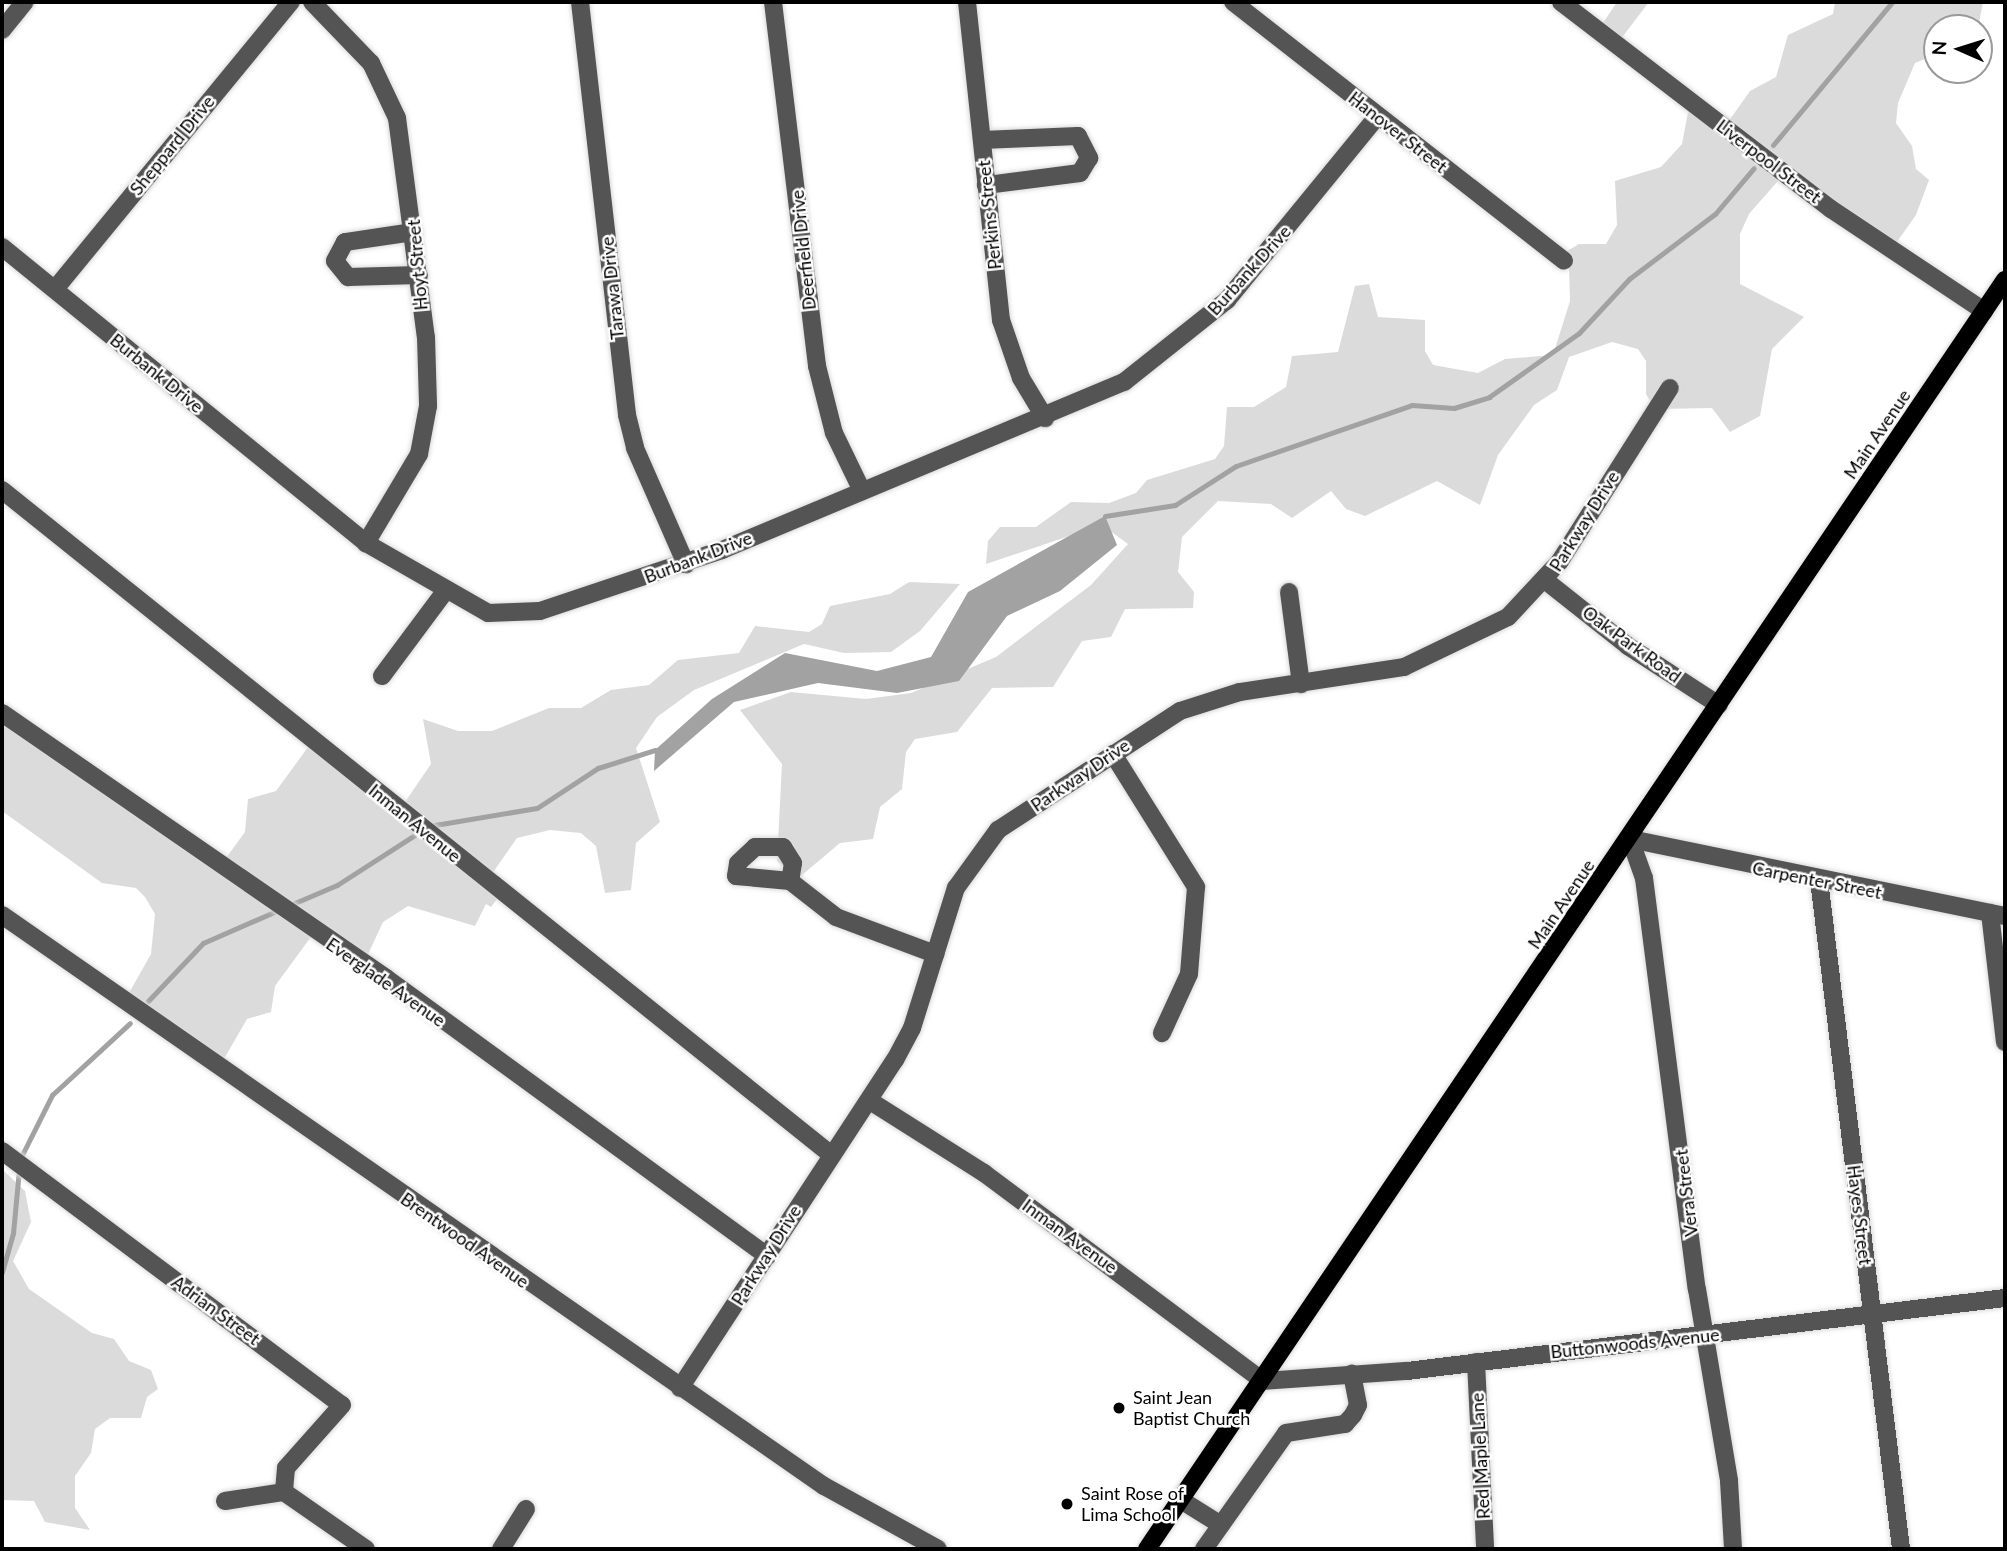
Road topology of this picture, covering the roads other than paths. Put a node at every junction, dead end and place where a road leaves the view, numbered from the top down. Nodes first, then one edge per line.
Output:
1 (25, 2) edge
2 (291, 2) edge
3 (312, 2) edge
4 (580, 2) edge
5 (773, 2) edge
6 (967, 2) edge
7 (1233, 2) edge
8 (1560, 2) edge
9 (2, 30) edge
10 (1377, 117) junction
11 (982, 140) junction
12 (986, 186) junction
13 (413, 232) junction
14 (2, 247) edge
15 (1564, 261) dead end
16 (419, 275) junction
17 (2005, 280) edge
18 (55, 289) junction
19 (1984, 311) junction
20 (1670, 388) dead end
21 (1045, 418) junction
22 (2, 490) edge
23 (862, 491) junction
24 (366, 543) junction
25 (687, 564) junction
26 (1546, 581) junction
27 (446, 590) junction
28 (1289, 593) dead end
29 (382, 676) dead end
30 (1301, 684) junction
31 (1720, 705) junction
32 (2, 713) edge
33 (1113, 754) junction
34 (1630, 839) junction
35 (1819, 880) junction
36 (790, 881) dead end
37 (2, 915) edge
38 (1998, 915) edge
39 (935, 954) junction
40 (1162, 1033) dead end
41 (2005, 1042) edge
42 (870, 1101) junction
43 (2, 1151) edge
44 (829, 1153) junction
45 (766, 1255) junction
46 (2005, 1298) edge
47 (1872, 1314) junction
48 (1704, 1336) junction
49 (1475, 1362) junction
50 (1352, 1374) junction
51 (1264, 1381) junction
52 (680, 1388) junction
53 (284, 1492) junction
54 (1181, 1500) junction
55 (225, 1501) dead end
56 (526, 1509) dead end
57 (1221, 1525) junction
58 (366, 1549) edge
59 (501, 1549) edge
60 (938, 1549) edge
61 (1147, 1549) edge
62 (1204, 1549) edge
63 (1485, 1549) edge
64 (1733, 1549) edge
65 (1900, 1549) edge

1 - 9 street
2 - 18 street, Sheppard Drive
3 - 13 street, Hoyt Street
4 - 25 street, Tarawa Drive
5 - 23 street, Deerfield Drive
6 - 11 street, Perkins Street
7 - 10 street, Hanover Street
8 - 19 street, Liverpool Street
10 - 15 street, Hanover Street
10 - 21 street, Burbank Drive
11 - 12 street, Perkins Street
11 - 12 street
12 - 21 street, Perkins Street
13 - 16 street, Hoyt Street
13 - 16 street
14 - 18 street, Burbank Drive
16 - 24 street, Hoyt Street
17 - 19 main road, Main Avenue
18 - 24 street, Burbank Drive
19 - 31 main road, Main Avenue
20 - 26 street, Parkway Drive
21 - 23 street, Burbank Drive
22 - 44 street, Inman Avenue
23 - 25 street, Burbank Drive
24 - 27 street, Burbank Drive
25 - 27 street, Burbank Drive
26 - 30 street, Parkway Drive
26 - 31 street, Oak Park Road
27 - 29 street
28 - 30 street
30 - 33 street, Parkway Drive
31 - 34 main road, Main Avenue
32 - 45 street, Everglade Avenue
33 - 39 street, Parkway Drive
33 - 40 street
34 - 35 street, Carpenter Street
34 - 48 street, Vera Street
34 - 51 main road, Main Avenue
35 - 38 street, Carpenter Street
35 - 47 street, Hayes Street
36 - 39 street
37 - 52 street, Brentwood Avenue
38 - 41 street
39 - 42 street, Parkway Drive
42 - 44 street, Parkway Drive
42 - 51 street, Inman Avenue
43 - 53 street, Adrian Street
44 - 45 street, Parkway Drive
45 - 52 street, Parkway Drive
46 - 47 street, Buttonwoods Avenue
47 - 48 street, Buttonwoods Avenue
47 - 65 street, Hayes Street
48 - 49 street, Buttonwoods Avenue
48 - 64 street, Vera Street
49 - 50 street, Buttonwoods Avenue
49 - 63 street, Red Maple Lane
50 - 51 street, Buttonwoods Avenue
50 - 57 street
51 - 54 main road, Main Avenue
52 - 60 street, Brentwood Avenue
53 - 55 street
53 - 58 street
54 - 57 street
54 - 61 main road, Main Avenue
56 - 59 street
57 - 62 street

